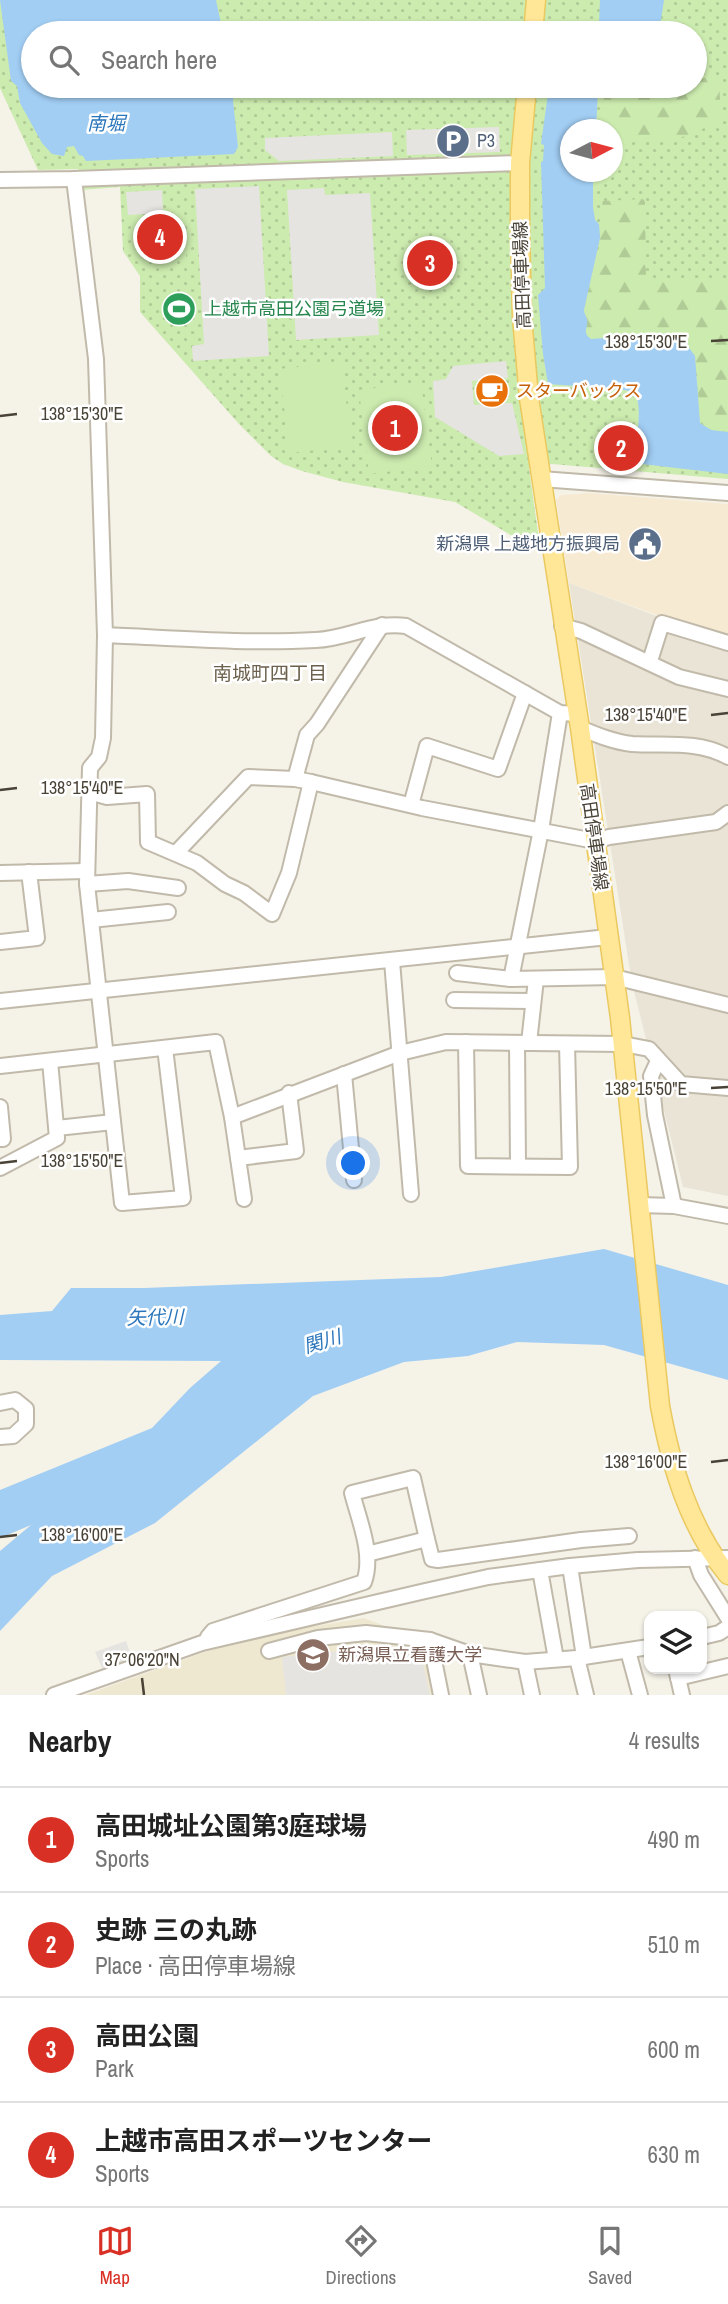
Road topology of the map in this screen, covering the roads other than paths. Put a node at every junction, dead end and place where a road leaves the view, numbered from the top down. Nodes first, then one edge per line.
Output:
1 (537, 0) edge
2 (534, 21) edge
3 (526, 98) edge
4 (520, 163) junction
5 (74, 179) junction
6 (0, 180) edge
7 (541, 479) junction
8 (728, 493) edge
9 (382, 625) junction
10 (562, 625) junction
11 (105, 635) junction
12 (728, 643) edge
13 (650, 662) junction
14 (728, 689) edge
15 (524, 693) junction
16 (572, 718) junction
17 (728, 757) edge
18 (295, 779) junction
19 (311, 782) junction
20 (89, 792) junction
21 (411, 805) junction
22 (728, 813) edge
23 (541, 830) junction
24 (595, 841) junction
25 (176, 853) junction
26 (29, 872) junction
27 (0, 873) edge
28 (87, 877) junction
29 (178, 888) dead end
30 (168, 912) dead end
31 (91, 920) junction
32 (608, 937) junction
33 (0, 942) edge
34 (517, 948) junction
35 (392, 961) junction
36 (457, 973) dead end
37 (614, 977) junction
38 (511, 979) junction
39 (536, 979) junction
40 (99, 992) junction
41 (454, 1000) dead end
42 (0, 1001) edge
43 (533, 1001) junction
44 (728, 1006) edge
45 (466, 1042) junction
46 (523, 1043) junction
47 (567, 1044) junction
48 (623, 1044) junction
49 (165, 1048) junction
50 (105, 1054) junction
51 (400, 1054) junction
52 (658, 1060) junction
53 (50, 1061) junction
54 (0, 1066) edge
55 (344, 1074) junction
56 (728, 1087) edge
57 (289, 1093) junction
58 (0, 1107) edge
59 (232, 1116) junction
60 (113, 1122) junction
61 (57, 1128) junction
62 (0, 1139) edge
63 (238, 1158) junction
64 (518, 1166) junction
65 (0, 1168) edge
66 (354, 1180) dead end
67 (411, 1194) dead end
68 (244, 1199) dead end
69 (674, 1206) junction
70 (640, 1211) junction
71 (728, 1216) edge
72 (0, 1403) edge
73 (0, 1437) edge
74 (629, 1536) dead end
75 (427, 1539) junction
76 (367, 1554) junction
77 (712, 1556) edge
78 (570, 1566) junction
79 (540, 1570) junction
80 (728, 1575) edge
81 (728, 1618) edge
82 (728, 1627) edge
83 (707, 1636) edge
84 (430, 1640) junction
85 (202, 1643) junction
86 (644, 1648) edge
87 (269, 1651) dead end
88 (628, 1651) junction
89 (470, 1654) junction
90 (580, 1657) junction
91 (556, 1659) junction
92 (524, 1662) junction
93 (728, 1666) edge
94 (707, 1669) edge
95 (677, 1674) edge
96 (54, 1695) edge
97 (441, 1695) edge
98 (479, 1695) edge
99 (532, 1695) edge
100 (586, 1695) edge
101 (640, 1695) edge
102 (681, 1695) edge

1 - 2 main road
3 - 4 main road, 高田停車場線
4 - 5 street
4 - 7 main road, 高田停車場線
5 - 6 street
5 - 11 street
7 - 8 street
7 - 10 main road, 高田停車場線
9 - 11 street
9 - 15 street
9 - 18 street
10 - 13 street
10 - 16 main road, 高田停車場線
11 - 20 street
12 - 13 street
13 - 14 street
15 - 16 street
15 - 21 street
16 - 17 street
16 - 23 street
16 - 24 main road, 高田停車場線
18 - 19 street
18 - 25 street
19 - 21 street
19 - 25 street
20 - 25 street
20 - 28 street
21 - 23 street
22 - 24 street
23 - 24 street
23 - 34 street
24 - 32 main road, 高田停車場線
26 - 27 street
26 - 28 street
26 - 33 street
28 - 29 street
28 - 31 street
30 - 31 street
31 - 40 street
32 - 34 street
32 - 37 main road, 高田停車場線
34 - 35 street
34 - 38 street
35 - 40 street
35 - 51 street
36 - 38 street
37 - 39 street
37 - 44 street
37 - 48 main road, 高田停車場線
38 - 39 street
39 - 43 street
40 - 42 street
40 - 50 street
41 - 43 street
43 - 46 street
45 - 46 street
45 - 51 street
45 - 64 street
46 - 47 street
46 - 64 street
47 - 48 street
47 - 64 street
48 - 52 street
48 - 70 main road, 高田停車場線
49 - 50 street
49 - 59 street
49 - 60 street
50 - 53 street
50 - 60 street
51 - 55 street
51 - 67 street
52 - 56 street
52 - 69 street
53 - 54 street
53 - 61 street
55 - 57 street
55 - 66 street
57 - 59 street
57 - 63 street
58 - 62 street
59 - 63 street
60 - 61 street
61 - 65 street
63 - 68 street
69 - 70 street
69 - 71 street
70 - 77 main road, 高田停車場線
72 - 73 street
74 - 75 street
75 - 76 street
75 - 76 street
76 - 85 street
77 - 78 street
77 - 80 main road, 高田停車場線
77 - 81 street
78 - 79 street
78 - 90 street
79 - 85 street
79 - 91 street
82 - 83 street
84 - 87 street
84 - 89 street
84 - 97 street
85 - 96 street
86 - 88 street
88 - 90 street
88 - 101 street
89 - 92 street
89 - 98 street
90 - 91 street
90 - 100 street
91 - 92 street
92 - 99 street
93 - 94 street
95 - 102 street

